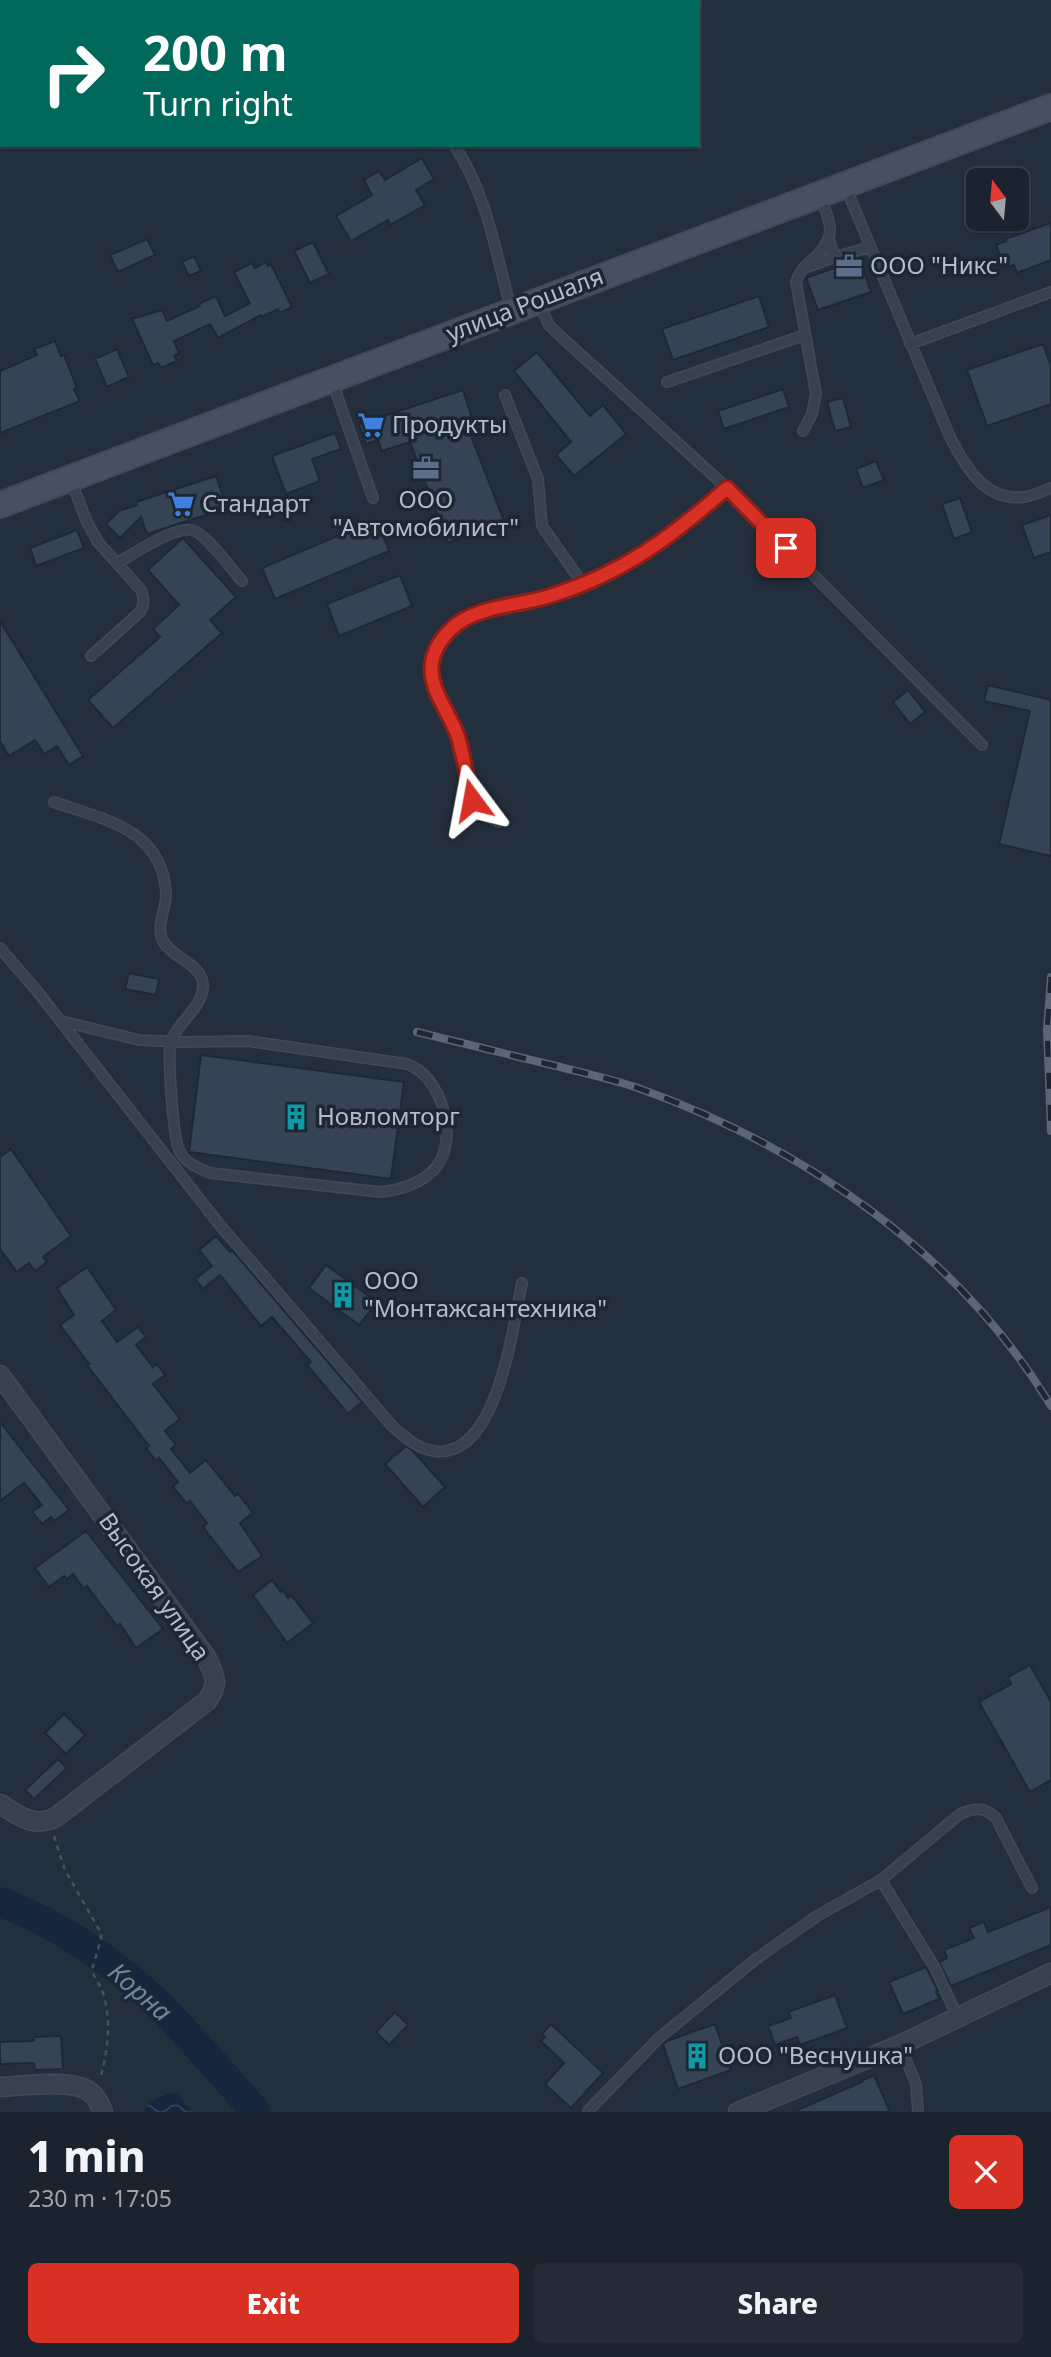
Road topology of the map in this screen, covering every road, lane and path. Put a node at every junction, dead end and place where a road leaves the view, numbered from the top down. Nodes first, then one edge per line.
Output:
1 (1051, 107) edge
2 (455, 147) edge
3 (844, 185) junction
4 (819, 194) junction
5 (829, 240) junction
6 (870, 247) junction
7 (835, 257) junction
8 (802, 269) junction
9 (1051, 292) edge
10 (537, 300) junction
11 (511, 310) junction
12 (805, 335) junction
13 (910, 344) junction
14 (332, 381) junction
15 (667, 382) dead end
16 (505, 395) dead end
17 (803, 431) dead end
18 (70, 479) junction
19 (727, 488) junction
20 (1051, 488) edge
21 (373, 498) dead end
22 (0, 505) edge
23 (117, 563) junction
24 (242, 581) dead end
25 (583, 584) junction
26 (91, 656) dead end
27 (982, 745) dead end
28 (54, 802) dead end
29 (498, 822) dead end
30 (0, 948) edge
31 (61, 1021) junction
32 (170, 1042) junction
33 (522, 1283) dead end
34 (0, 1375) edge
35 (0, 1804) edge
36 (49, 1821) junction
37 (880, 1880) junction
38 (1032, 1888) dead end
39 (1051, 1973) edge
40 (958, 2018) junction
41 (900, 2045) junction
42 (0, 2087) edge
43 (93, 2094) junction
44 (588, 2111) edge
45 (103, 2112) edge
46 (738, 2112) edge
47 (918, 2112) edge

1 - 3 main road, улица Рошаля
2 - 11 lane
3 - 4 main road, улица Рошаля
3 - 6 lane
4 - 5 lane
4 - 10 main road, улица Рошаля
5 - 7 lane
5 - 8 lane
6 - 7 lane
6 - 13 lane
7 - 8 lane
8 - 12 lane
9 - 13 lane
10 - 11 main road, улица Рошаля
10 - 19 lane
11 - 14 main road, улица Рошаля
12 - 15 lane
12 - 17 lane
13 - 20 lane
14 - 18 main road, улица Рошаля
14 - 21 lane
16 - 25 lane
18 - 22 main road, улица Рошаля
18 - 23 lane
19 - 25 lane
19 - 27 lane
23 - 24 lane
23 - 26 lane
25 - 29 lane
28 - 32 lane
30 - 31 lane
31 - 32 lane
31 - 33 lane
32 - 32 lane
34 - 36 street, Высокая улица
35 - 36 street
36 - 43 path
37 - 38 lane
37 - 40 lane
37 - 44 lane
39 - 40 street
40 - 41 street
41 - 46 street
41 - 47 lane
42 - 43 street
43 - 45 street

